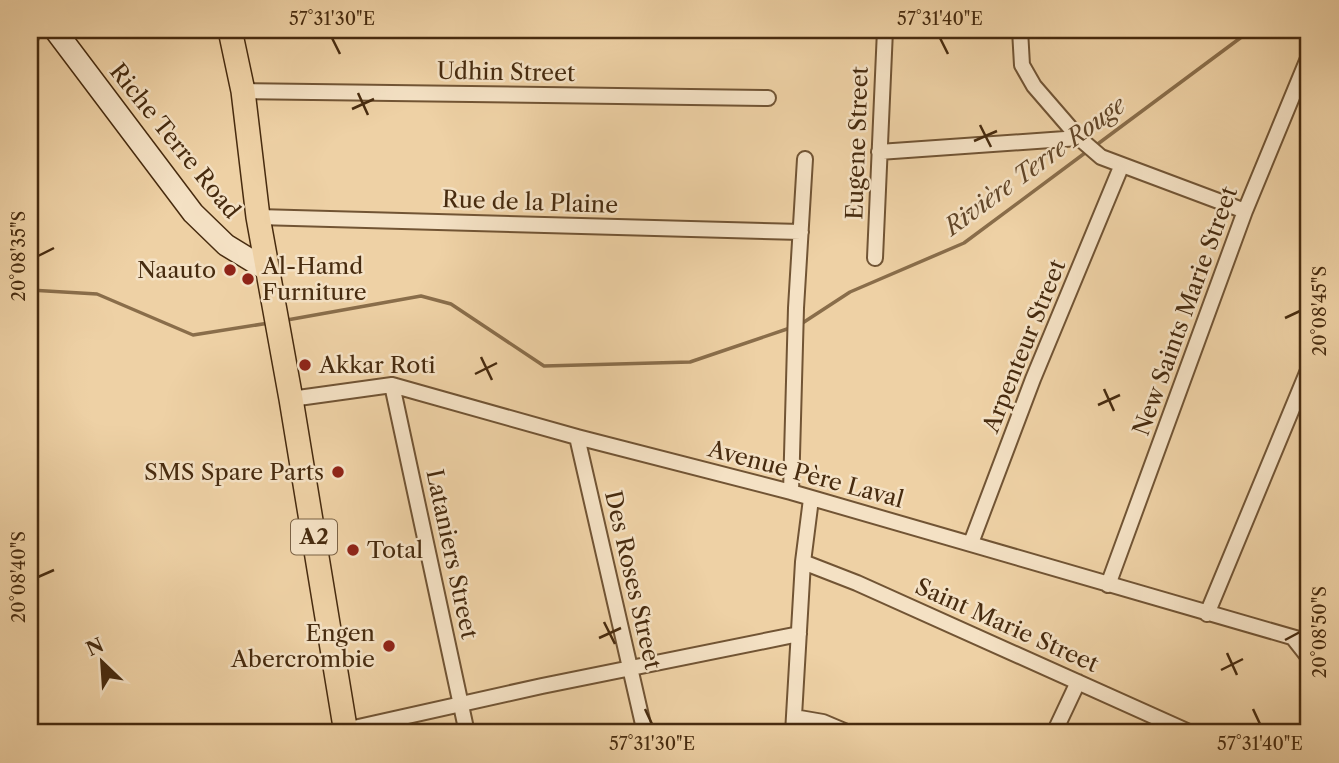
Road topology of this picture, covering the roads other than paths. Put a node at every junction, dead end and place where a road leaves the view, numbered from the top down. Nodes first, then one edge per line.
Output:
1 (33, 30) edge
2 (55, 30) edge
3 (230, 30) edge
4 (885, 30) edge
5 (1020, 30) edge
6 (30, 40) edge
7 (1309, 56) edge
8 (1303, 88) edge
9 (243, 92) junction
10 (768, 97) dead end
11 (1083, 142) junction
12 (879, 152) junction
13 (805, 159) dead end
14 (1121, 167) junction
15 (1245, 211) junction
16 (258, 217) junction
17 (801, 232) junction
18 (875, 258) dead end
19 (267, 270) junction
20 (1309, 368) edge
21 (392, 385) junction
22 (291, 399) junction
23 (577, 437) junction
24 (791, 492) junction
25 (811, 499) junction
26 (971, 543) junction
27 (803, 562) junction
28 (1108, 584) junction
29 (1207, 614) junction
30 (799, 634) junction
31 (1304, 642) edge
32 (1309, 658) edge
33 (630, 668) junction
34 (1078, 682) junction
35 (461, 706) junction
36 (794, 717) junction
37 (345, 732) edge
38 (467, 733) edge
39 (645, 733) edge
40 (793, 733) edge
41 (849, 733) edge
42 (1054, 733) edge
43 (1192, 733) edge

1 - 6 street
2 - 19 main road, Riche Terre Road
3 - 9 main road, A2
4 - 12 street, Eugene Street
5 - 11 street
7 - 8 street, New Saints Marie Street
8 - 15 street, New Saints Marie Street
9 - 10 street, Udhin Street
9 - 16 main road, A2
11 - 12 street
11 - 14 street
12 - 18 street, Eugene Street
13 - 17 street
14 - 15 street
14 - 26 street, Arpenteur Street
15 - 28 street, New Saints Marie Street
16 - 17 street, Rue de la Plaine
16 - 19 main road, A2
17 - 24 street
19 - 22 main road, A2
20 - 29 street
21 - 22 street, Avenue Père Laval
21 - 23 street, Avenue Père Laval
21 - 35 street, Lataniers Street
22 - 37 main road, A2
23 - 24 street, Avenue Père Laval
23 - 33 street, Des Roses Street
24 - 25 street, Avenue Père Laval
25 - 26 street, Avenue Père Laval
25 - 27 street
26 - 28 street, Avenue Père Laval
27 - 30 street
27 - 34 street, Saint Marie Street
28 - 29 street, Avenue Père Laval
29 - 31 street, Avenue Père Laval
30 - 33 street
30 - 36 street
31 - 32 street
33 - 35 street
33 - 39 street, Des Roses Street
34 - 42 street
34 - 43 street, Saint Marie Street
35 - 37 street
35 - 38 street, Lataniers Street
36 - 40 street
36 - 41 street

